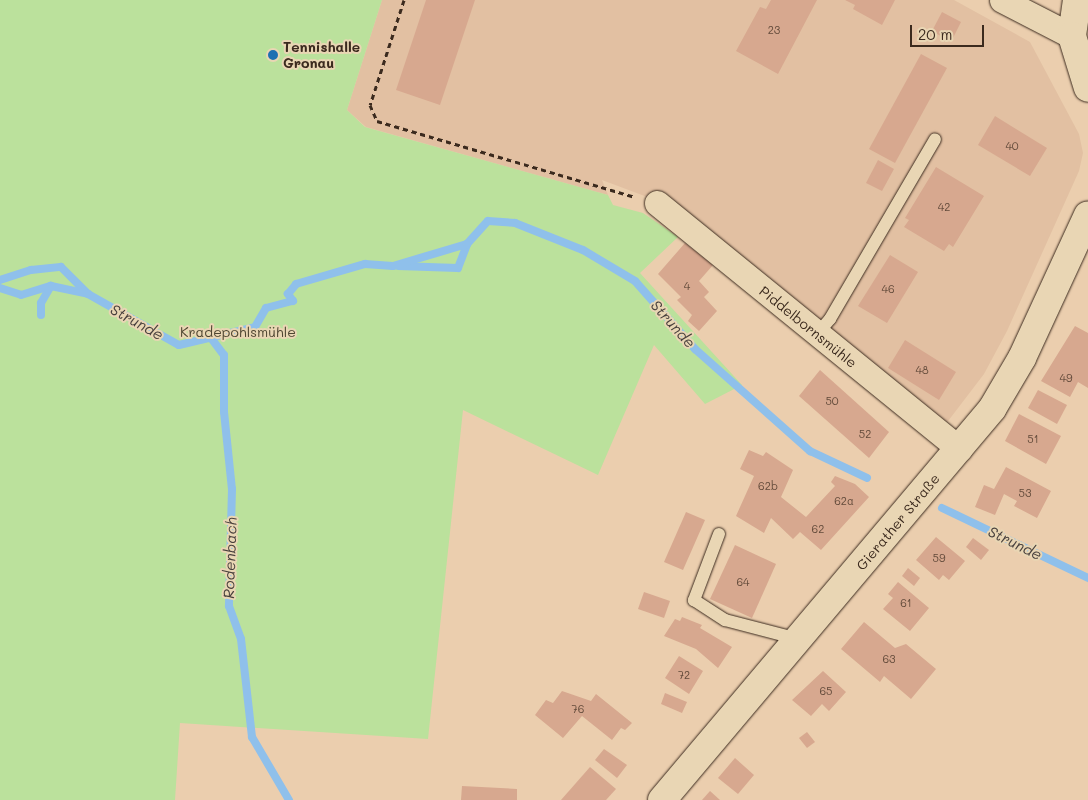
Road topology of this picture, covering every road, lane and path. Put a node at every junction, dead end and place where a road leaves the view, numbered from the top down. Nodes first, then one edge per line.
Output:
1 (404, 0) edge
2 (1002, 0) edge
3 (1077, 0) edge
4 (1072, 36) junction
5 (1088, 88) edge
6 (935, 139) dead end
7 (657, 203) joint
8 (1088, 215) edge
9 (817, 334) junction
10 (960, 448) junction
11 (719, 534) dead end
12 (799, 639) junction
13 (662, 800) edge

1 - 7 path
2 - 4 street
3 - 4 street
4 - 5 street
6 - 9 lane
7 - 9 street, Piddelbornsmühle
8 - 10 street, Gierather Straße
9 - 10 street, Piddelbornsmühle
10 - 12 street, Gierather Straße
11 - 12 lane
12 - 13 street, Gierather Straße

